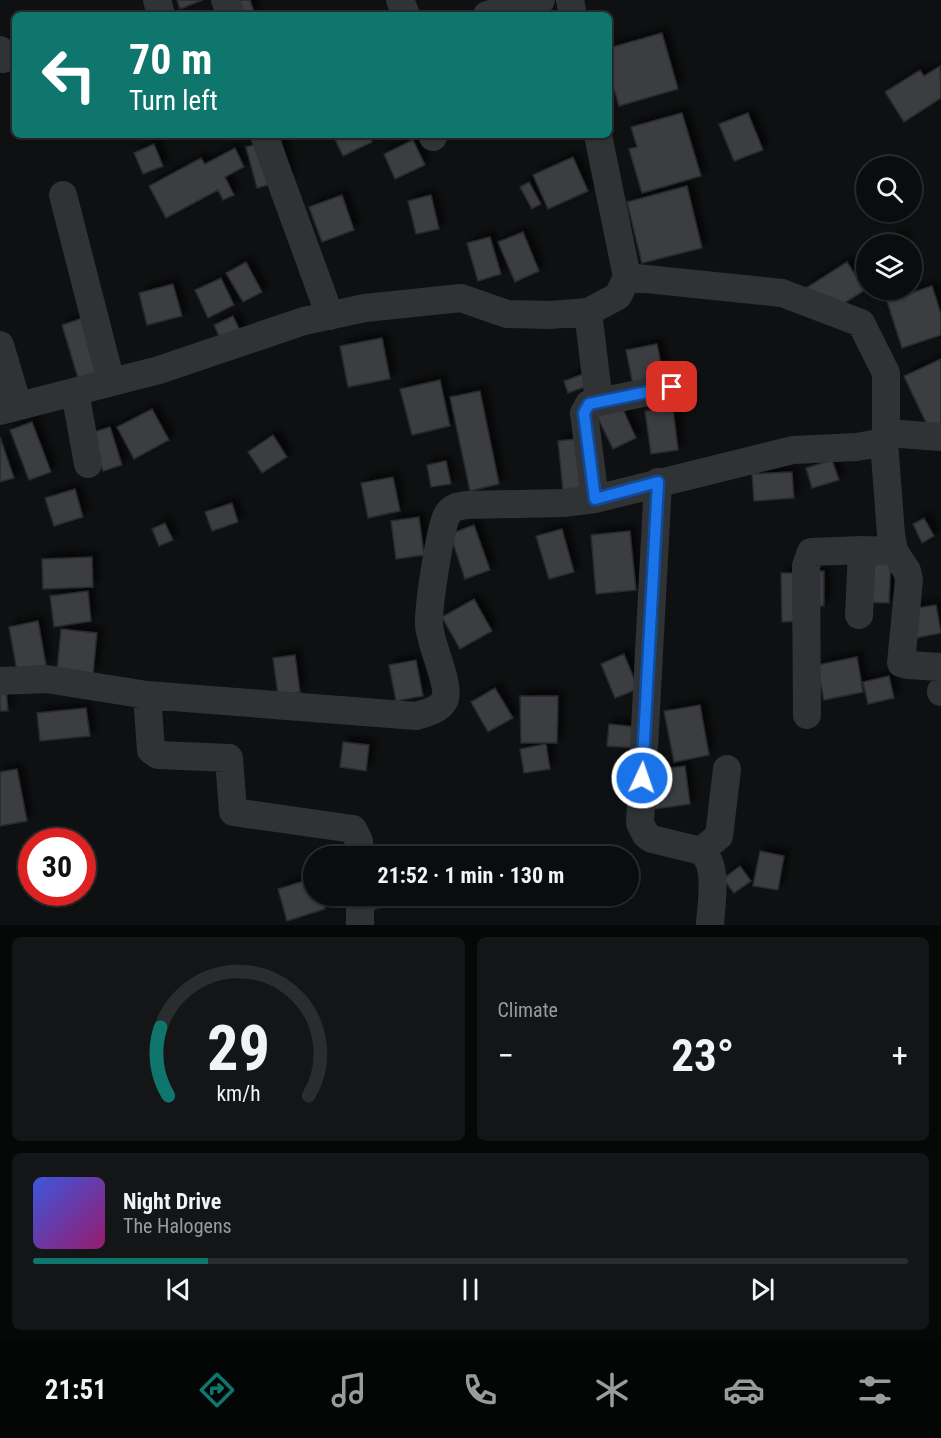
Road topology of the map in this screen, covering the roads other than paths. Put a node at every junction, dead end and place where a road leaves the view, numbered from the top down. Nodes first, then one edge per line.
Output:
1 (541, 0) edge
2 (498, 12) edge
3 (265, 138) edge
4 (598, 138) edge
5 (63, 195) dead end
6 (627, 277) junction
7 (588, 312) junction
8 (330, 316) junction
9 (0, 345) edge
10 (111, 382) junction
11 (672, 387) dead end
12 (75, 392) junction
13 (599, 402) junction
14 (9, 409) edge
15 (885, 437) junction
16 (941, 437) edge
17 (88, 464) dead end
18 (658, 482) junction
19 (595, 499) junction
20 (862, 549) junction
21 (894, 551) junction
22 (859, 615) dead end
23 (941, 667) edge
24 (0, 681) edge
25 (147, 695) junction
26 (807, 715) dead end
27 (727, 769) dead end
28 (359, 846) edge
29 (701, 851) junction
30 (360, 906) edge
31 (360, 925) edge
32 (710, 925) edge

1 - 2 street
3 - 8 street
4 - 6 street
5 - 10 street
6 - 7 street
6 - 15 street
7 - 8 street
7 - 13 street
8 - 10 street
9 - 14 street
10 - 12 street
11 - 13 street
12 - 14 street
12 - 17 street
13 - 19 street
15 - 16 street
15 - 18 street
15 - 21 street
18 - 19 street
18 - 29 street
19 - 25 street
20 - 21 street
20 - 22 street
20 - 26 street
21 - 23 street
24 - 25 street
25 - 28 street
27 - 29 street
29 - 32 street
30 - 31 street

